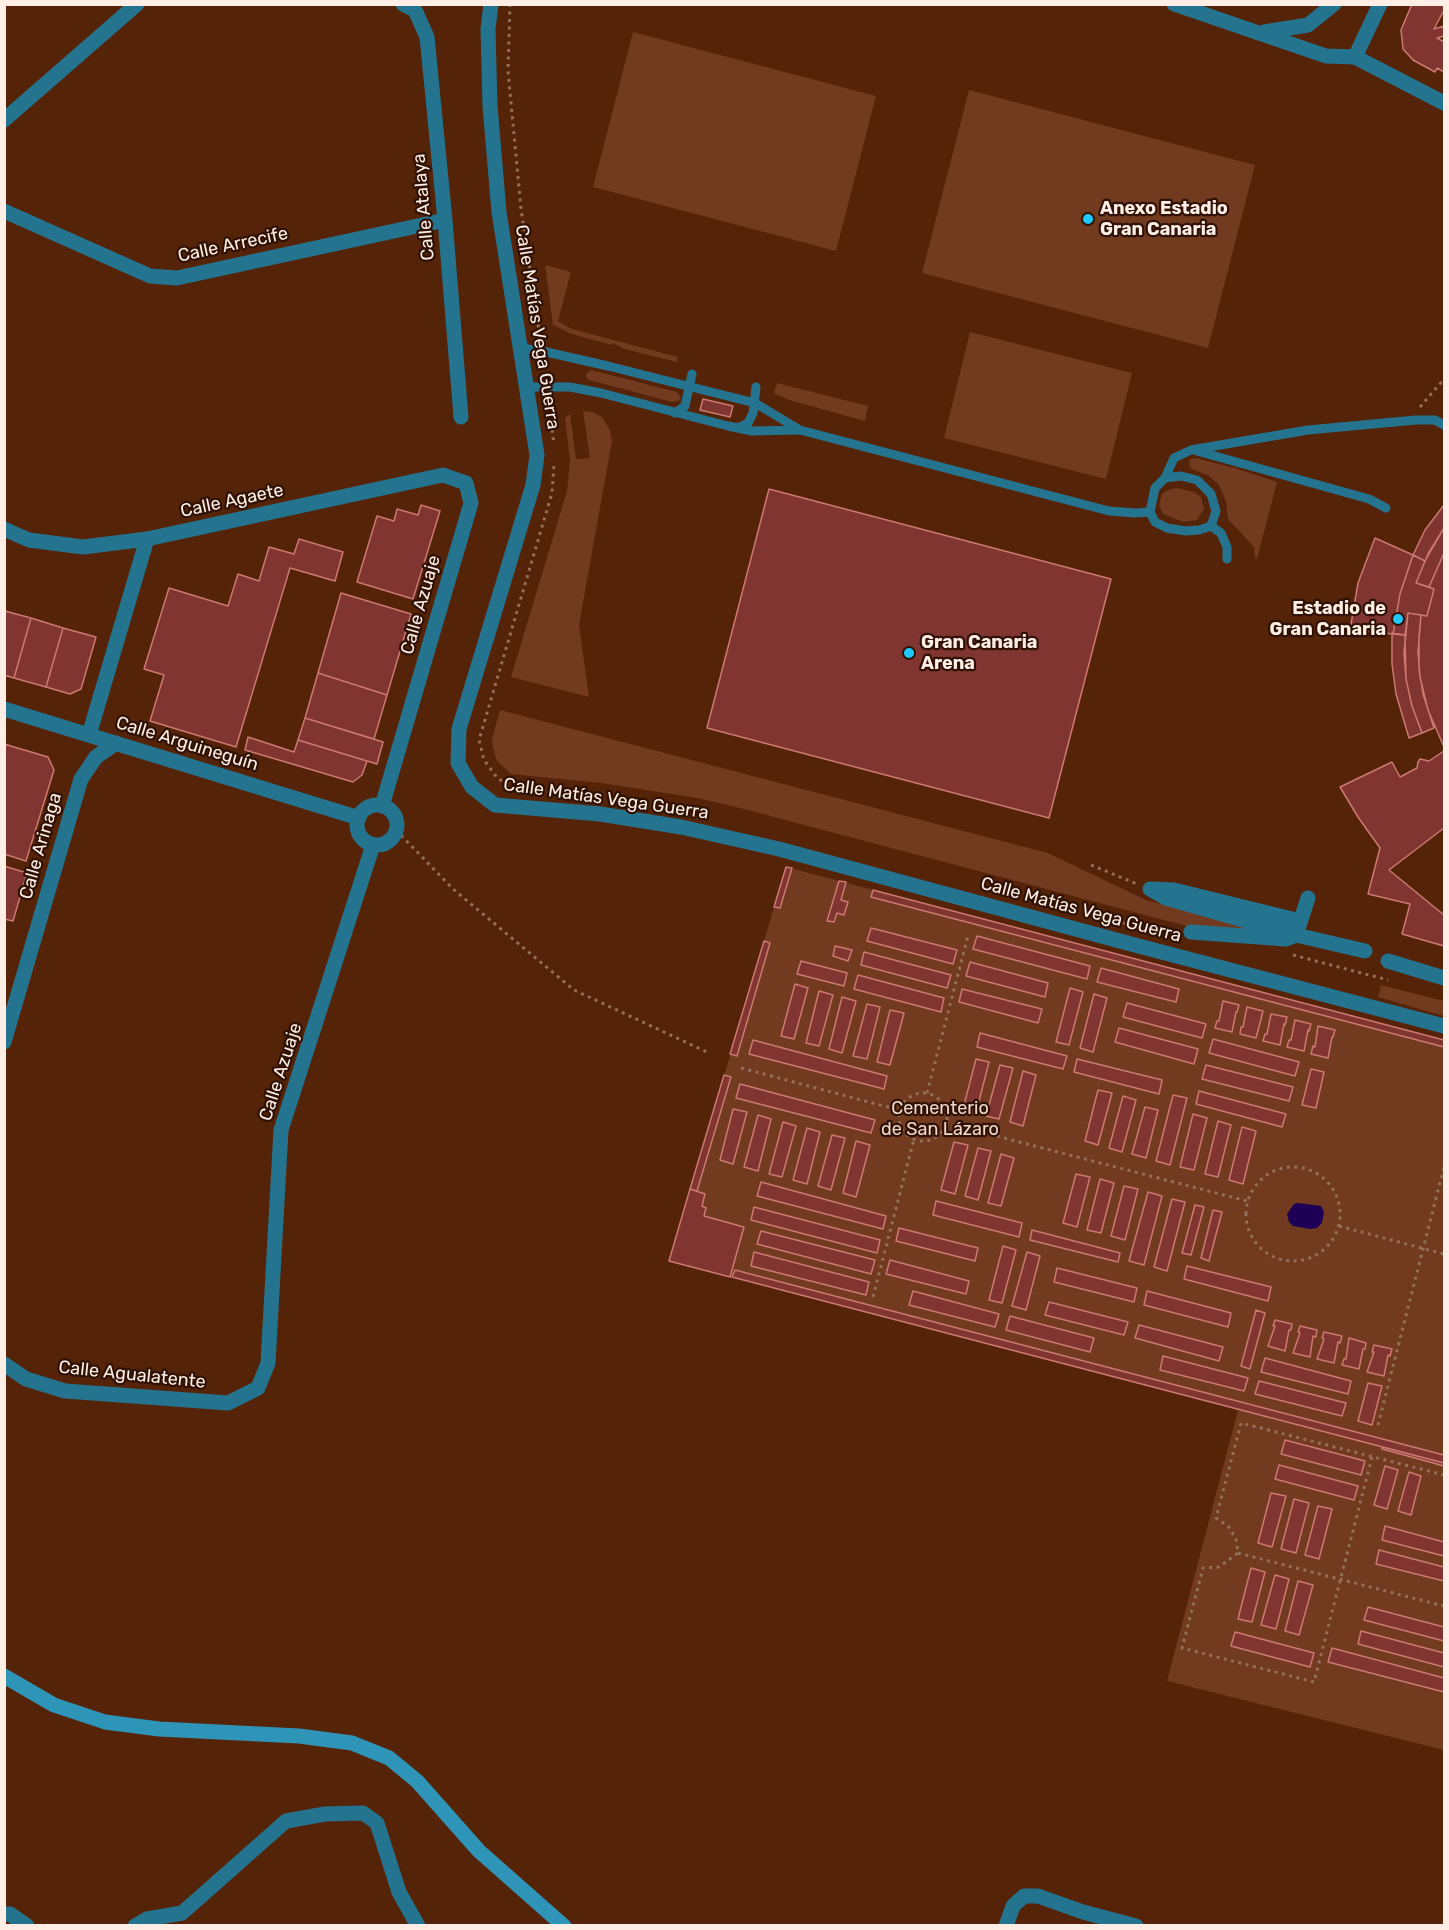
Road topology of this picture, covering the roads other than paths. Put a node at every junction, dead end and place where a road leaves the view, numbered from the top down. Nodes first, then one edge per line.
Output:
1 (136, 4) edge
2 (403, 4) edge
3 (491, 4) edge
4 (1174, 4) edge
5 (1334, 4) edge
6 (1380, 4) edge
7 (1260, 32) junction
8 (1355, 57) junction
9 (1444, 103) edge
10 (4, 120) edge
11 (4, 211) edge
12 (445, 220) junction
13 (521, 348) junction
14 (692, 374) dead end
15 (527, 387) junction
16 (690, 387) junction
17 (756, 387) dead end
18 (755, 403) junction
19 (675, 412) junction
20 (461, 417) dead end
21 (1444, 425) edge
22 (738, 428) junction
23 (800, 430) junction
24 (1191, 450) junction
25 (1165, 478) junction
26 (466, 483) joint
27 (1386, 508) dead end
28 (1150, 512) junction
29 (1211, 526) junction
30 (4, 530) edge
31 (147, 539) junction
32 (1227, 559) dead end
33 (4, 710) edge
34 (89, 735) junction
35 (116, 742) junction
36 (382, 806) junction
37 (359, 818) junction
38 (373, 845) junction
39 (1150, 889) road end
40 (1308, 898) dead end
41 (1296, 927) junction
42 (1191, 932) dead end
43 (1365, 951) dead end
44 (1388, 961) dead end
45 (1444, 978) edge
46 (1444, 1026) edge
47 (4, 1042) edge
48 (4, 1364) edge
49 (258, 1388) joint
50 (4, 1676) edge
51 (4, 1914) edge
52 (27, 1926) edge
53 (135, 1926) edge
54 (418, 1926) edge
55 (564, 1926) edge
56 (1006, 1926) edge
57 (1136, 1926) edge

1 - 10 street
2 - 12 street, Calle Atalaya
3 - 13 street, Calle Matías Vega Guerra
4 - 7 street
5 - 7 street
6 - 8 street
7 - 8 street
8 - 9 street
11 - 12 street, Calle Arrecife
12 - 20 street, Calle Atalaya
13 - 15 street, Calle Matías Vega Guerra
13 - 16 lane
14 - 16 lane
15 - 19 lane
15 - 46 street, Calle Matías Vega Guerra
16 - 18 lane
16 - 19 lane
17 - 18 lane
18 - 22 lane
18 - 23 lane
19 - 22 lane
21 - 24 lane
22 - 23 lane
23 - 28 lane
24 - 25 lane
24 - 27 lane
25 - 28 lane
25 - 29 lane
26 - 31 street, Calle Agaete
26 - 36 street, Calle Azuaje
28 - 29 lane
29 - 32 lane
30 - 31 street, Calle Agaete
31 - 34 street
33 - 34 street, Calle Arguineguín
34 - 35 street, Calle Arguineguín
35 - 37 street, Calle Arguineguín
35 - 47 street, Calle Arinaga
36 - 37 street
36 - 38 street
37 - 38 street
38 - 49 street, Calle Azuaje
39 - 41 street
40 - 41 street
41 - 42 street
41 - 43 street
44 - 45 street
48 - 49 street, Calle Agualatente
50 - 55 main road
51 - 52 street
53 - 54 street
56 - 57 street

